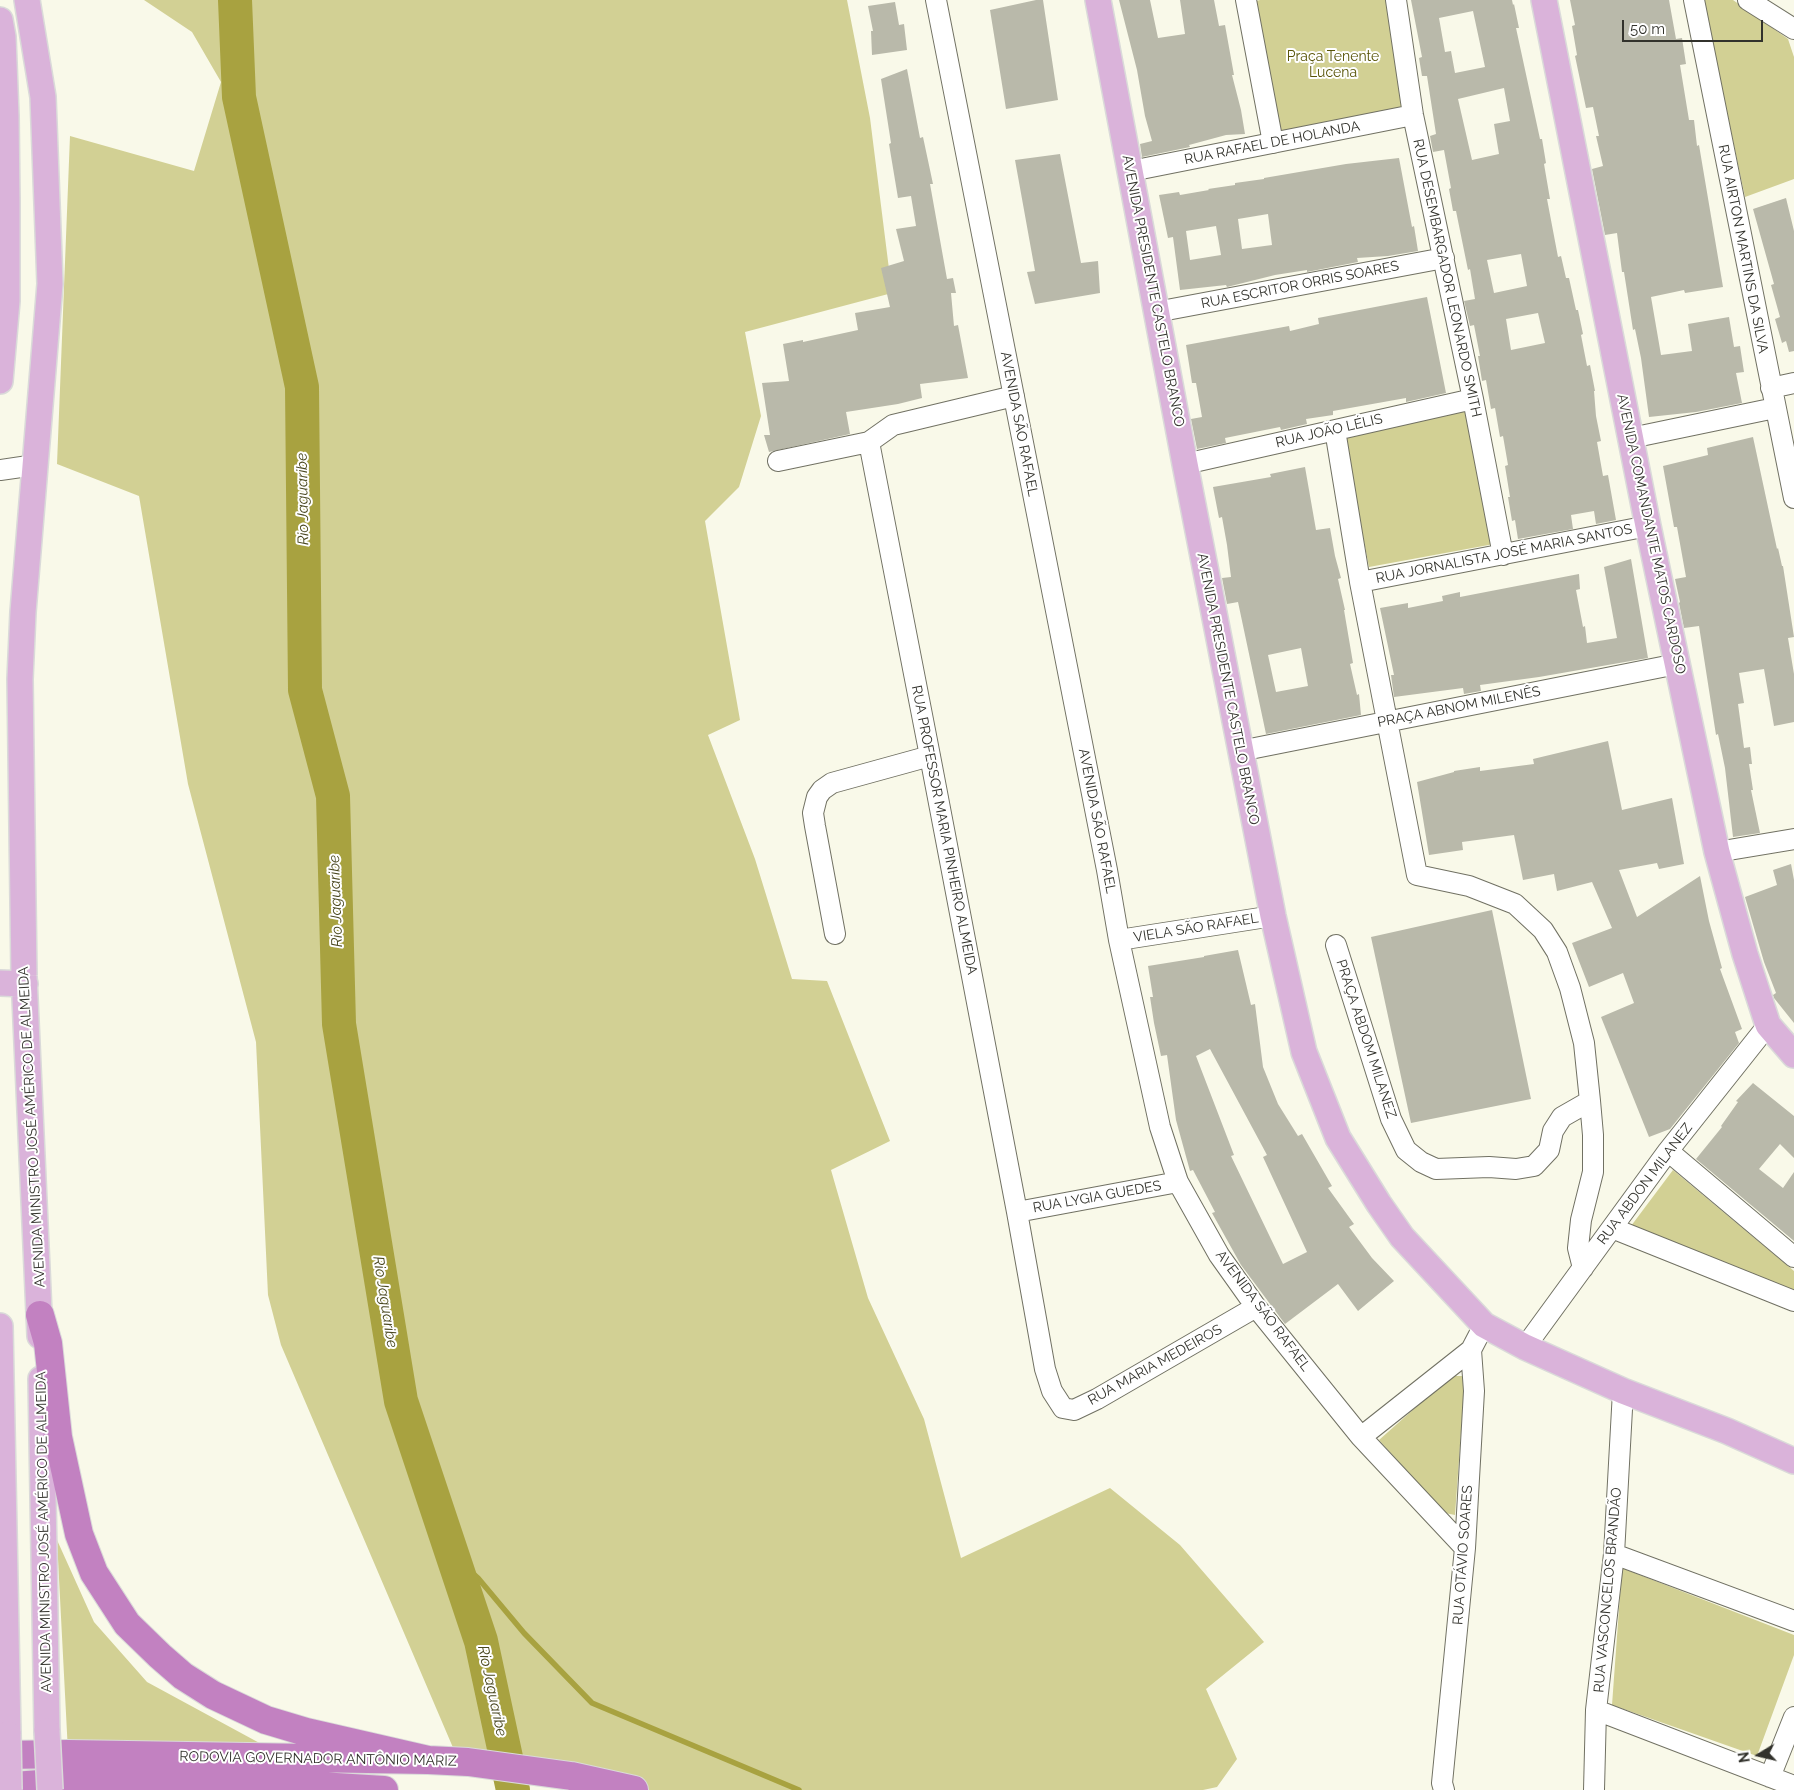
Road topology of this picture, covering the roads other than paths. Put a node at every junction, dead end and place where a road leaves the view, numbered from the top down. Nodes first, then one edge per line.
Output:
1 (27, 0) edge
2 (936, 0) edge
3 (1098, 0) edge
4 (1246, 0) edge
5 (1396, 0) edge
6 (1544, 0) edge
7 (1694, 0) edge
8 (1748, 0) edge
9 (0, 20) edge
10 (1794, 29) edge
11 (1414, 115) junction
12 (1274, 143) junction
13 (1131, 171) junction
14 (4, 203) edge
15 (1444, 258) junction
16 (50, 284) junction
17 (3, 305) edge
18 (1156, 312) junction
19 (0, 381) edge
20 (1794, 383) edge
21 (1771, 388) junction
22 (1014, 396) junction
23 (1473, 399) junction
24 (1775, 408) junction
25 (1335, 430) junction
26 (1630, 438) junction
27 (869, 442) junction
28 (778, 460) dead end
29 (35, 464) junction
30 (1185, 464) junction
31 (0, 470) edge
32 (1794, 498) edge
33 (1648, 526) junction
34 (1503, 555) junction
35 (1360, 582) junction
36 (1677, 664) junction
37 (1388, 721) junction
38 (1240, 751) junction
39 (930, 756) junction
40 (1794, 839) edge
41 (1716, 852) junction
42 (1273, 916) junction
43 (835, 934) dead end
44 (1119, 940) junction
45 (1336, 945) dead end
46 (0, 983) edge
47 (25, 984) junction
48 (1768, 1025) junction
49 (1794, 1055) edge
50 (1590, 1101) junction
51 (1668, 1151) junction
52 (1178, 1182) junction
53 (1017, 1212) junction
54 (1612, 1228) junction
55 (1794, 1257) edge
56 (1583, 1268) junction
57 (1794, 1301) edge
58 (1256, 1308) junction
59 (40, 1315) junction
60 (1484, 1325) junction
61 (0, 1326) edge
62 (1525, 1347) junction
63 (1471, 1350) junction
64 (1045, 1370) joint
65 (1623, 1391) junction
66 (1361, 1437) junction
67 (1794, 1461) edge
68 (1465, 1548) junction
69 (1614, 1554) junction
70 (1794, 1621) edge
71 (1596, 1710) junction
72 (1794, 1717) edge
73 (4, 1727) edge
74 (428, 1760) junction
75 (1770, 1777) junction
76 (1794, 1786) edge
77 (0, 1787) edge
78 (10, 1790) edge
79 (50, 1790) edge
80 (384, 1790) edge
81 (634, 1790) edge
82 (1444, 1790) edge
83 (1594, 1790) edge

1 - 16 main road, AVENIDA MINISTRO JOSÉ AMÉRICO DE ALMEIDA
2 - 22 street, AVENIDA SÃO RAFAEL
3 - 13 main road, AVENIDA PRESIDENTE CASTELO BRANCO
4 - 12 street
5 - 11 street, RUA DESEMBARGADOR LEONARDO SMITH
6 - 26 main road, AVENIDA COMANDANTE MATOS CARDOSO
7 - 21 street, RUA AIRTON MARTINS DA SILVA
8 - 10 street
9 - 14 main road
11 - 12 street, RUA RAFAEL DE HOLANDA
11 - 15 street, RUA DESEMBARGADOR LEONARDO SMITH
12 - 13 street, RUA RAFAEL DE HOLANDA
13 - 18 main road, AVENIDA PRESIDENTE CASTELO BRANCO
14 - 16 main road
14 - 17 main road
15 - 18 street, RUA ESCRITOR ORRIS SOARES
15 - 23 street, RUA DESEMBARGADOR LEONARDO SMITH
16 - 29 main road, AVENIDA MINISTRO JOSÉ AMÉRICO DE ALMEIDA
17 - 19 main road
18 - 30 main road, AVENIDA PRESIDENTE CASTELO BRANCO
20 - 21 street
21 - 24 street, RUA AIRTON MARTINS DA SILVA
22 - 27 street
22 - 44 street, AVENIDA SÃO RAFAEL
23 - 25 street, RUA JOÃO LÉLIS
23 - 34 street, RUA DESEMBARGADOR LEONARDO SMITH
24 - 26 street
24 - 32 street, RUA AIRTON MARTINS DA SILVA
25 - 30 street, RUA JOÃO LÉLIS
25 - 35 street
26 - 33 main road, AVENIDA COMANDANTE MATOS CARDOSO
27 - 28 street
27 - 39 street, RUA PROFESSOR MARIA PINHEIRO ALMEIDA
29 - 31 street
29 - 47 main road, AVENIDA MINISTRO JOSÉ AMÉRICO DE ALMEIDA
30 - 38 main road, AVENIDA PRESIDENTE CASTELO BRANCO
33 - 34 street, RUA JORNALISTA JOSÉ MARIA SANTOS
33 - 36 main road, AVENIDA COMANDANTE MATOS CARDOSO
34 - 35 street, RUA JORNALISTA JOSÉ MARIA SANTOS
35 - 37 street
36 - 37 street, PRAÇA ABNOM MILENÊS
36 - 41 main road, AVENIDA COMANDANTE MATOS CARDOSO
37 - 38 street, PRAÇA ABNOM MILENÊS
37 - 50 street
38 - 42 main road, AVENIDA PRESIDENTE CASTELO BRANCO
39 - 43 street
39 - 53 street, RUA PROFESSOR MARIA PINHEIRO ALMEIDA
40 - 41 street
41 - 48 main road, AVENIDA COMANDANTE MATOS CARDOSO
42 - 44 street, VIELA SÃO RAFAEL
42 - 60 main road, AVENIDA PRESIDENTE CASTELO BRANCO
44 - 52 street, AVENIDA SÃO RAFAEL
45 - 50 street, PRAÇA ABDOM MILANEZ
46 - 47 main road
47 - 59 main road, AVENIDA MINISTRO JOSÉ AMÉRICO DE ALMEIDA
48 - 49 main road, AVENIDA COMANDANTE MATOS CARDOSO
48 - 51 street, RUA ABDON MILANEZ
50 - 56 street
51 - 54 street, RUA ABDON MILANEZ
51 - 55 street
52 - 53 street, RUA LYGIA GUEDES
52 - 58 street, AVENIDA SÃO RAFAEL
53 - 64 street, RUA PROFESSOR MARIA PINHEIRO ALMEIDA
54 - 56 street, RUA ABDON MILANEZ
54 - 57 street
56 - 62 street, RUA ABDON MILANEZ
58 - 64 street, RUA MARIA MEDEIROS
58 - 66 street, AVENIDA SÃO RAFAEL
59 - 74 highway
59 - 79 main road, AVENIDA MINISTRO JOSÉ AMÉRICO DE ALMEIDA, bridge
60 - 62 main road, AVENIDA PRESIDENTE CASTELO BRANCO
60 - 63 street
61 - 73 main road
62 - 65 main road, AVENIDA PRESIDENTE CASTELO BRANCO
63 - 66 street
63 - 68 street, RUA OTÁVIO SOARES
65 - 67 main road, AVENIDA PRESIDENTE CASTELO BRANCO
65 - 69 street, RUA VASCONCELOS BRANDÃO
66 - 68 street, AVENIDA SÃO RAFAEL
68 - 82 street, RUA OTÁVIO SOARES
69 - 70 street
69 - 71 street, RUA VASCONCELOS BRANDÃO
71 - 75 street
71 - 83 street, RUA VASCONCELOS BRANDÃO
72 - 75 street
73 - 74 highway, RODOVIA GOVERNADOR ANTÔNIO MARIZ
73 - 78 main road, bridge
74 - 81 highway, RODOVIA GOVERNADOR ANTÔNIO MARIZ
75 - 76 street
77 - 80 highway, RODOVIA GOVERNADOR ANTÔNIO MARIZ

